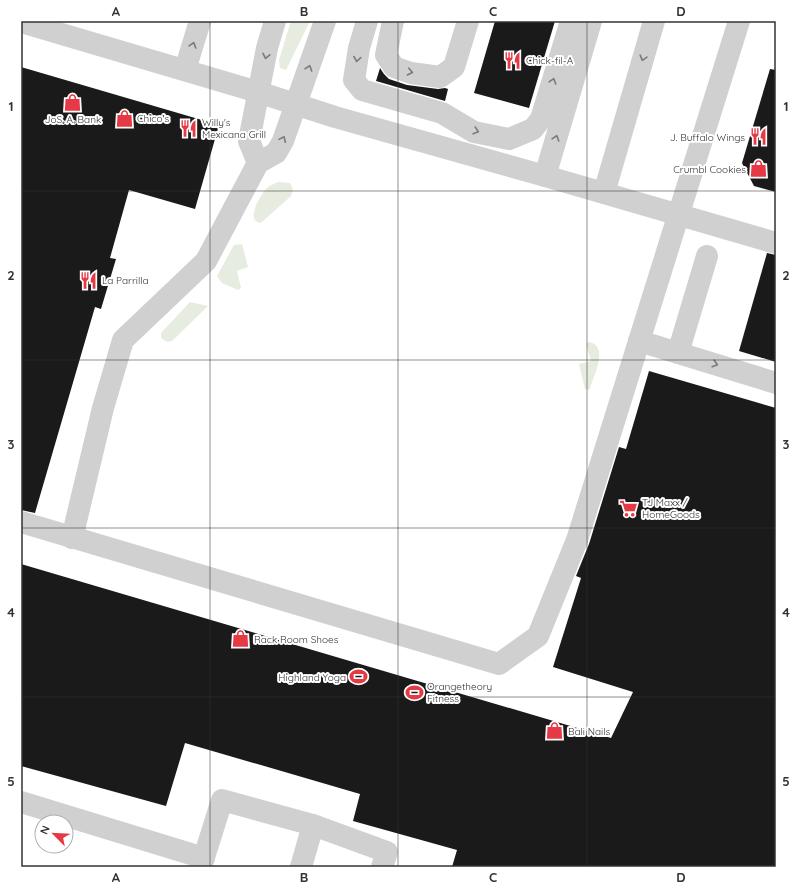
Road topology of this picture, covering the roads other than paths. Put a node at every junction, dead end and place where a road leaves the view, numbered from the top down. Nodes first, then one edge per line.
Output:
1 (200, 21) edge
2 (275, 21) edge
3 (325, 21) edge
4 (367, 21) edge
5 (393, 21) edge
6 (468, 21) edge
7 (571, 21) edge
8 (591, 21) edge
9 (654, 21) edge
10 (739, 21) edge
11 (21, 22) edge
12 (185, 70) junction
13 (258, 92) junction
14 (296, 105) junction
15 (258, 163) junction
16 (545, 176) junction
17 (604, 193) junction
18 (678, 215) junction
19 (776, 243) edge
20 (706, 256) dead end
21 (639, 341) junction
22 (678, 353) junction
23 (776, 383) edge
24 (21, 522) edge
25 (72, 538) junction
26 (21, 802) edge
27 (313, 825) junction
28 (203, 862) edge
29 (301, 867) edge
30 (382, 867) edge

12 -> 1 lane
2 -> 13 lane
14 -> 3 lane
4 -> 7 lane
5 -> 6 lane
16 -> 8 lane
9 -> 17 lane
10 - 18 lane
11 - 12 lane
12 - 13 lane
13 - 14 lane
13 - 15 lane
15 -> 14 lane
14 - 16 lane
15 - 25 lane
16 - 17 lane
17 - 18 lane
18 - 19 lane
18 - 21 lane
20 - 22 lane
21 - 22 lane
21 - 25 lane
22 -> 23 lane
24 - 25 lane
26 - 28 lane
27 - 28 lane
27 - 29 lane
27 - 30 lane

